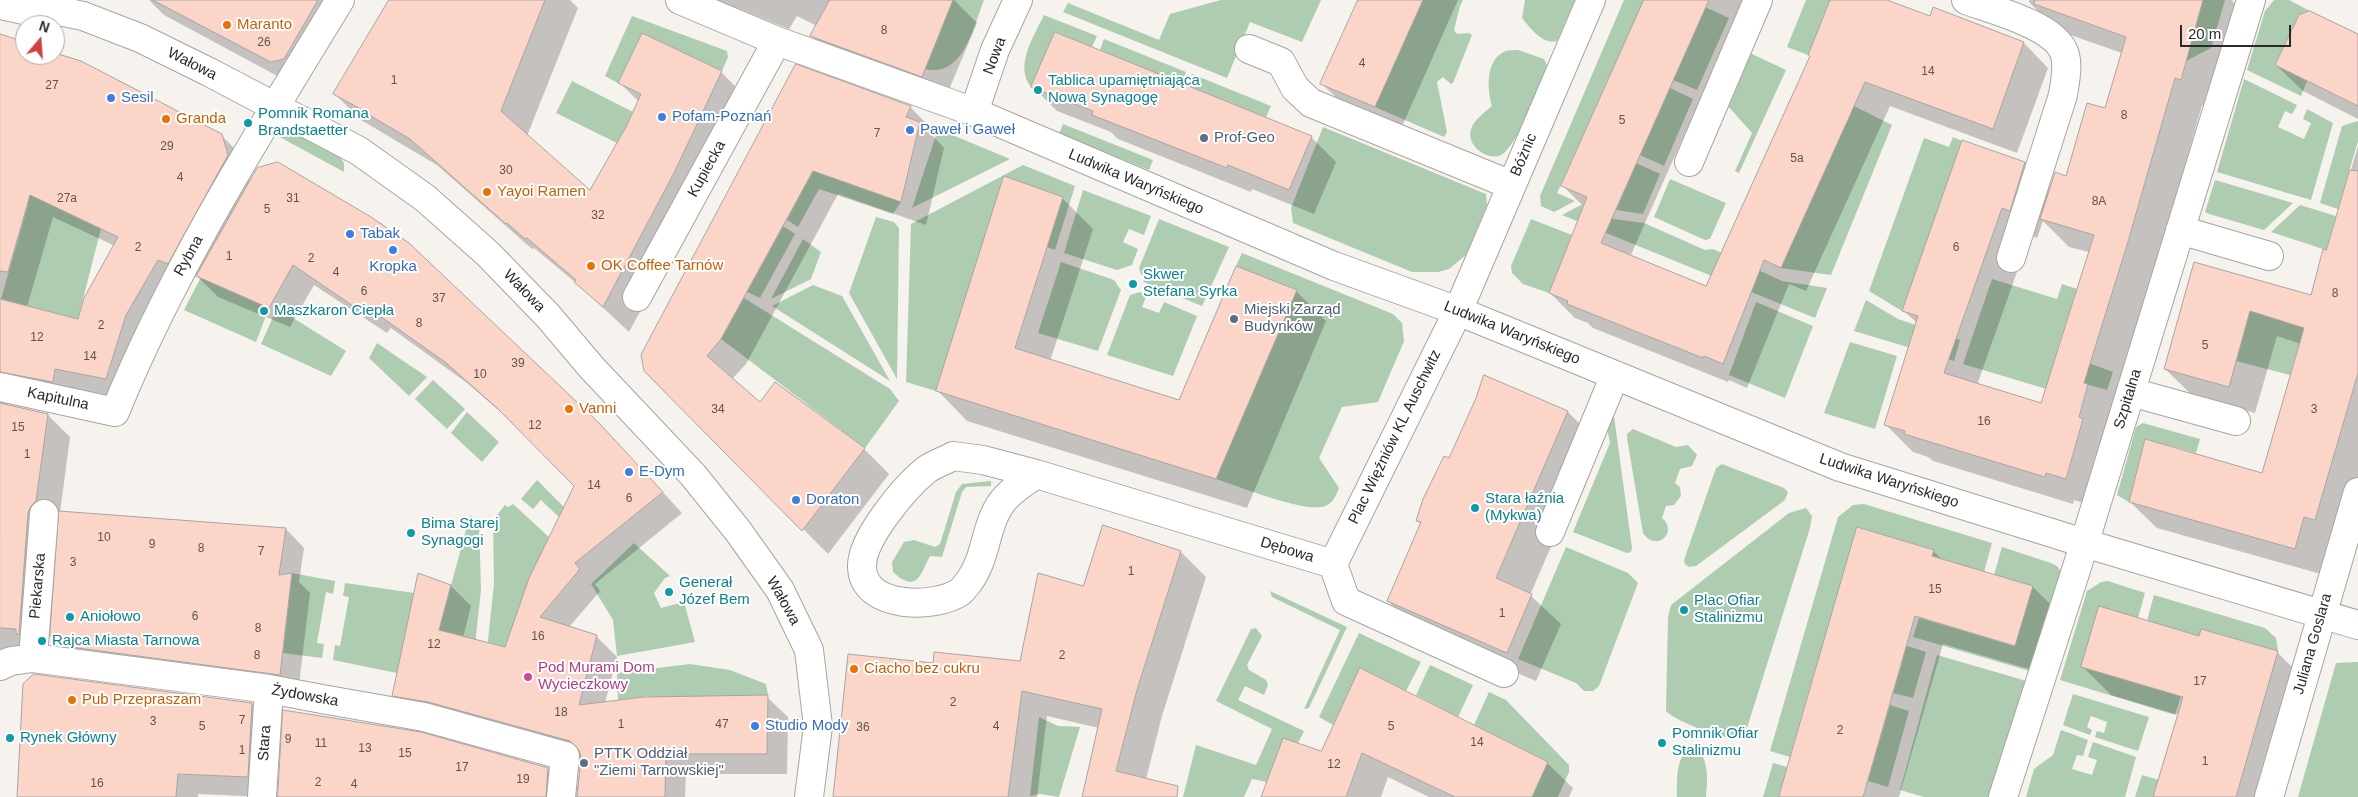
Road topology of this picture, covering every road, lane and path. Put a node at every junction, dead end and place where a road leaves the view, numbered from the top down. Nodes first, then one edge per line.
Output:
1 (340, 0) edge
2 (680, 0) edge
3 (1018, 0) edge
4 (1591, 0) edge
5 (1758, 0) edge
6 (1966, 0) edge
7 (2251, 0) edge
8 (0, 5) edge
9 (87, 8) edge
10 (777, 41) junction
11 (1249, 49) dead end
12 (275, 106) junction
13 (974, 112) junction
14 (1689, 162) dead end
15 (1512, 185) junction
16 (2180, 230) junction
17 (2269, 256) dead end
18 (2011, 258) dead end
19 (637, 297) dead end
20 (1458, 311) junction
21 (1615, 375) junction
22 (0, 387) edge
23 (2131, 392) junction
24 (115, 412) joint
25 (2236, 421) dead end
26 (1036, 474) junction
27 (2358, 492) edge
28 (44, 514) dead end
29 (1550, 532) dead end
30 (2084, 544) junction
31 (1333, 564) junction
32 (2322, 615) junction
33 (2358, 625) edge
34 (32, 658) junction
35 (0, 666) edge
36 (1504, 673) dead end
37 (269, 689) junction
38 (262, 797) edge
39 (561, 797) edge
40 (809, 797) edge
41 (2003, 797) edge
42 (2269, 797) edge

1 - 12 street, Rybna
2 - 10 street, Ludwika Waryńskiego
3 - 13 street, Nowa
4 - 15 street, Bóżnic
5 - 14 street
6 - 18 street
7 - 16 street, Szpitalna
8 - 9 street, Wałowa
9 - 12 street, Wałowa
10 - 13 street, Ludwika Waryńskiego
10 - 19 street, Kupiecka
11 - 15 street
12 - 24 street, Rybna
12 - 40 street, Wałowa
13 - 20 street, Ludwika Waryńskiego
15 - 20 street, Bóżnic
16 - 17 street
16 - 23 street, Szpitalna
20 - 21 street, Ludwika Waryńskiego
20 - 31 street, Plac Więźniów KL Auschwitz
21 - 29 street
21 - 30 street, Ludwika Waryńskiego
22 - 24 street, Kapitulna
23 - 25 street
23 - 30 street, Szpitalna
26 - 26 street, Dębowa
26 - 31 street, Dębowa
27 - 32 street, Juliana Goslara
28 - 34 street, Piekarska
30 - 32 street, Ludwika Waryńskiego
30 - 41 street, Szpitalna
31 - 36 street, Dębowa
32 - 33 street, Ludwika Waryńskiego
32 - 42 street, Juliana Goslara
34 - 35 street, Żydowska
34 - 37 street, Żydowska
37 - 38 street, Stara
37 - 39 street, Żydowska

